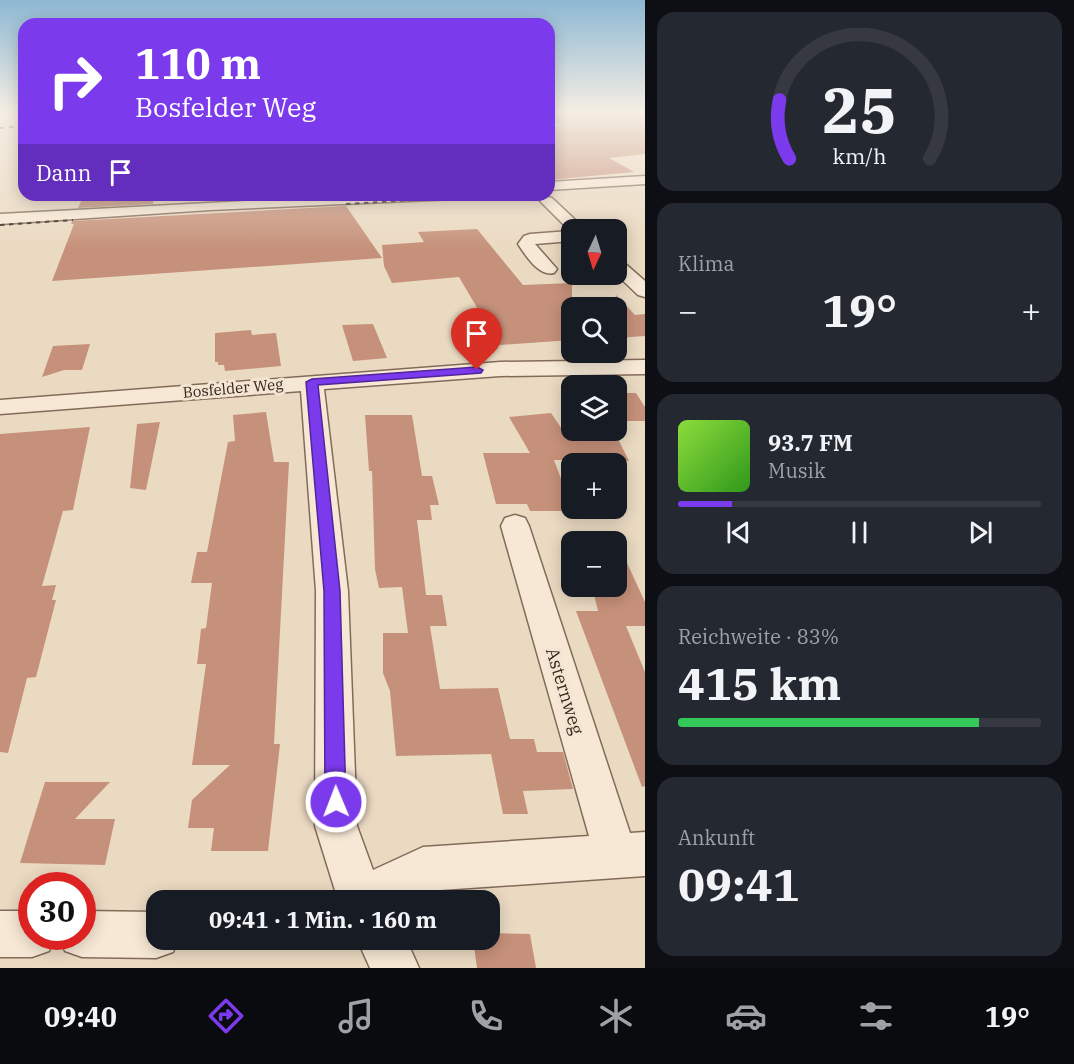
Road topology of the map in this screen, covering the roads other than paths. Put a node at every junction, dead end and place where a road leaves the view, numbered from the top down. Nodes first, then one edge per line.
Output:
1 (645, 180) edge
2 (555, 192) edge
3 (314, 201) edge
4 (554, 201) edge
5 (0, 219) edge
6 (569, 219) edge
7 (561, 237) edge
8 (548, 269) dead end
9 (627, 275) edge
10 (645, 291) edge
11 (645, 367) edge
12 (312, 382) junction
13 (0, 407) edge
14 (515, 526) dead end
15 (631, 855) edge
16 (358, 890) edge
17 (382, 890) edge
18 (0, 934) edge
19 (18, 934) edge
20 (96, 934) edge
21 (146, 935) edge
22 (386, 950) edge
23 (395, 968) edge

1 - 2 street
3 - 5 street
4 - 6 street
7 - 8 street
9 - 10 street
11 - 12 street, Bosfelder Weg
12 - 13 street, Bosfelder Weg
12 - 16 street
14 - 15 street, Asternweg
15 - 17 street, Asternweg
18 - 19 street
20 - 21 street
22 - 23 street

